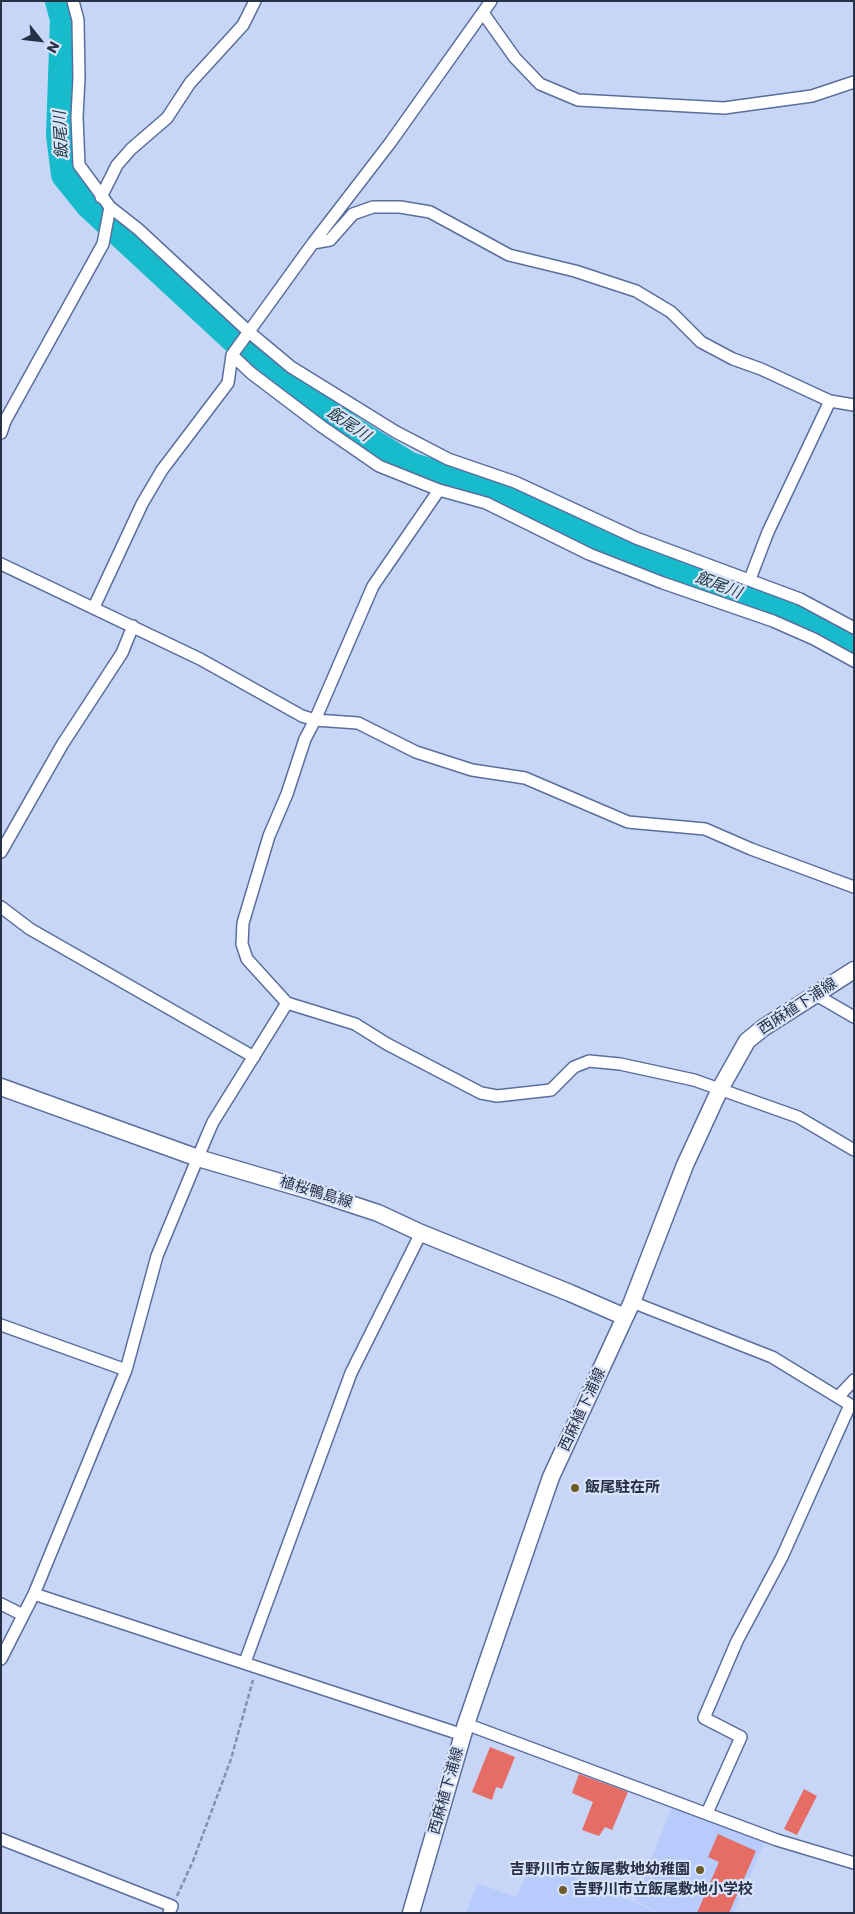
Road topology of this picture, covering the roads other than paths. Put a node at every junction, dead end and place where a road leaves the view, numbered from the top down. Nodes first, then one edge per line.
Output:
1 (73, 1) edge
2 (255, 1) edge
3 (491, 1) edge
4 (483, 13) junction
5 (854, 82) edge
6 (101, 197) junction
7 (110, 208) junction
8 (313, 244) junction
9 (249, 332) junction
10 (232, 355) junction
11 (830, 400) junction
12 (854, 405) edge
13 (1, 433) edge
14 (439, 490) junction
15 (1, 564) edge
16 (750, 579) junction
17 (94, 607) junction
18 (133, 626) junction
19 (854, 628) edge
20 (854, 661) edge
21 (315, 720) junction
22 (1, 852) edge
23 (854, 887) edge
24 (1, 907) edge
25 (854, 970) edge
26 (816, 995) junction
27 (287, 1003) junction
28 (854, 1017) edge
29 (254, 1057) junction
30 (1, 1088) edge
31 (720, 1089) junction
32 (854, 1150) edge
33 (198, 1158) junction
34 (421, 1233) junction
35 (632, 1302) junction
36 (625, 1317) junction
37 (1, 1325) edge
38 (126, 1370) junction
39 (854, 1380) edge
40 (838, 1397) junction
41 (852, 1406) edge
42 (34, 1594) junction
43 (1, 1604) edge
44 (22, 1615) junction
45 (1, 1659) edge
46 (245, 1662) junction
47 (464, 1730) junction
48 (706, 1813) junction
49 (1, 1840) edge
50 (854, 1863) edge
51 (170, 1909) edge
52 (411, 1913) edge

1 - 6 street
2 - 6 street
3 - 4 street
4 - 5 street
4 - 8 street
6 - 7 street
7 - 9 street
7 - 13 street
8 - 9 street
8 - 11 street
9 - 10 street
9 - 16 street
10 - 14 street
10 - 17 street
11 - 12 street
11 - 16 street
14 - 20 street
14 - 21 street
15 - 17 street
16 - 19 street
17 - 18 street
18 - 21 street
18 - 22 street
21 - 23 street
21 - 27 street
24 - 29 street
25 - 26 main road, 西麻植下浦線
26 - 28 street
26 - 31 main road, 西麻植下浦線
27 - 29 street
27 - 31 street
29 - 33 street
30 - 33 main road, 植桜鴨島線
31 - 32 street
31 - 35 main road, 西麻植下浦線
33 - 34 main road, 植桜鴨島線
33 - 38 street
34 - 36 main road, 植桜鴨島線
34 - 46 street
35 - 36 main road, 西麻植下浦線
35 - 40 street
36 - 47 main road, 西麻植下浦線
37 - 38 street
38 - 42 street
39 - 40 street
40 - 41 street
41 - 48 street
42 - 44 street
42 - 46 street
43 - 44 street
44 - 45 street
46 - 47 street
47 - 48 street
47 - 52 main road, 西麻植下浦線
48 - 50 street
49 - 51 street

